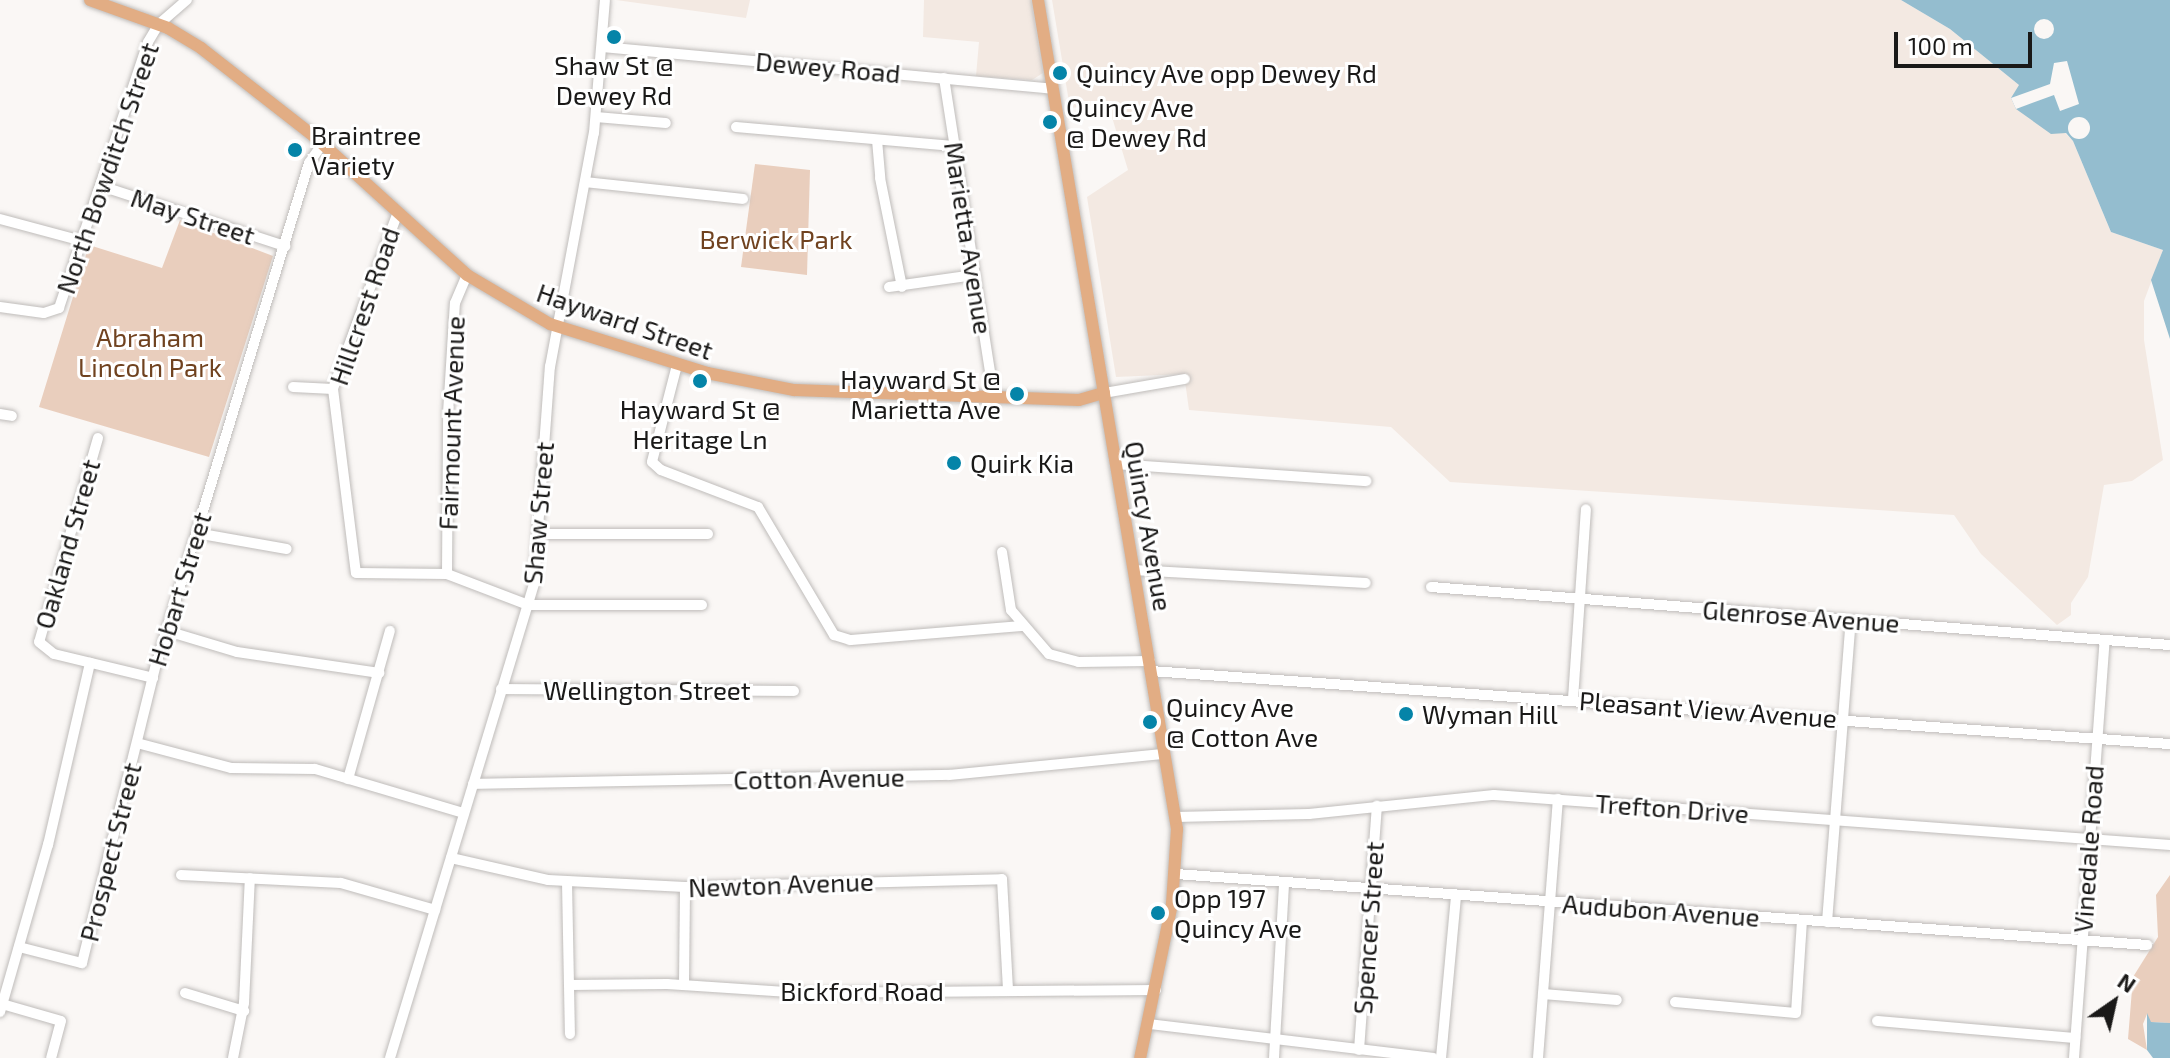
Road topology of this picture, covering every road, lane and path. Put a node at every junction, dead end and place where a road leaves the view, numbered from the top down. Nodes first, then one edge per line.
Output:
1 (90, 0) edge
2 (187, 0) edge
3 (605, 0) edge
4 (1038, 0) edge
5 (159, 24) junction
6 (602, 47) junction
7 (944, 78) junction
8 (1053, 89) junction
9 (596, 117) junction
10 (666, 123) dead end
11 (736, 127) dead end
12 (877, 140) junction
13 (323, 143) junction
14 (953, 146) junction
15 (585, 182) junction
16 (101, 186) junction
17 (743, 199) dead end
18 (398, 212) junction
19 (0, 219) edge
20 (82, 241) junction
21 (285, 246) junction
22 (467, 275) junction
23 (974, 275) junction
24 (889, 287) dead end
25 (902, 287) junction
26 (0, 307) edge
27 (556, 326) junction
28 (677, 365) junction
29 (1185, 379) dead end
30 (293, 387) dead end
31 (333, 389) junction
32 (1104, 393) junction
33 (994, 399) junction
34 (98, 438) dead end
35 (1116, 464) junction
36 (1366, 481) dead end
37 (1586, 509) dead end
38 (196, 533) junction
39 (538, 534) junction
40 (708, 534) dead end
41 (287, 549) dead end
42 (1002, 552) dead end
43 (1134, 570) junction
44 (447, 574) junction
45 (1366, 583) dead end
46 (1431, 587) dead end
47 (1580, 599) junction
48 (528, 605) junction
49 (702, 605) dead end
50 (1851, 620) junction
51 (1022, 626) junction
52 (167, 631) junction
53 (390, 631) dead end
54 (2105, 640) junction
55 (2170, 645) edge
56 (90, 663) junction
57 (1150, 666) junction
58 (379, 673) junction
59 (153, 678) junction
60 (501, 689) junction
61 (794, 691) dead end
62 (1573, 699) junction
63 (1843, 719) junction
64 (2096, 738) junction
65 (137, 743) junction
66 (2170, 744) edge
67 (1165, 754) junction
68 (348, 779) junction
69 (473, 784) junction
70 (1558, 799) junction
71 (1377, 806) junction
72 (464, 813) junction
73 (1175, 817) junction
74 (1835, 821) junction
75 (2089, 840) junction
76 (2170, 845) edge
77 (451, 858) junction
78 (1176, 874) junction
79 (181, 875) dead end
80 (250, 878) junction
81 (567, 882) junction
82 (1284, 882) junction
83 (685, 887) junction
84 (1371, 889) junction
85 (1456, 895) junction
86 (1549, 902) junction
87 (435, 910) junction
88 (1802, 920) junction
89 (1827, 922) junction
90 (2081, 941) junction
91 (2147, 945) dead end
92 (19, 947) junction
93 (684, 984) junction
94 (569, 985) junction
95 (1156, 990) junction
96 (1008, 991) junction
97 (185, 993) dead end
98 (1543, 994) junction
99 (1617, 1000) dead end
100 (1675, 1002) dead end
101 (1, 1008) edge
102 (244, 1011) junction
103 (1877, 1021) dead end
104 (1149, 1024) junction
105 (570, 1034) dead end
106 (2075, 1038) junction
107 (1275, 1040) junction
108 (1359, 1050) junction
109 (51, 1058) edge
110 (233, 1058) edge
111 (390, 1058) edge
112 (1140, 1058) edge
113 (1274, 1058) edge
114 (1433, 1058) edge
115 (1441, 1058) edge
116 (1538, 1058) edge
117 (2074, 1058) edge

1 - 5 main road, Hayward Street
2 - 5 street
3 - 6 street, Shaw Street
4 - 8 main road, Quincy Avenue
5 - 13 main road, Hayward Street
5 - 16 street, North Bowditch Street
6 - 7 street, Dewey Road
6 - 9 street, Shaw Street
7 - 8 street, Dewey Road
7 - 14 street, Marietta Avenue
8 - 32 main road, Quincy Avenue
9 - 10 street
9 - 15 street, Shaw Street
11 - 12 street
12 - 14 street
12 - 25 street
13 - 18 main road, Hayward Street
13 - 21 street, Hobart Street
14 - 23 street, Marietta Avenue
15 - 17 street
15 - 27 street, Shaw Street
16 - 20 street, North Bowditch Street
16 - 21 street, May Street
18 - 22 main road, Hayward Street
18 - 31 street, Hillcrest Road
19 - 20 street
20 - 26 street, North Bowditch Street
21 - 38 street, Hobart Street
22 - 27 main road, Hayward Street
22 - 44 street, Fairmount Avenue
23 - 25 street
23 - 33 street, Marietta Avenue
24 - 25 street
27 - 28 main road, Hayward Street
27 - 39 street, Shaw Street
28 - 33 main road, Hayward Street
28 - 51 street
29 - 32 street
30 - 31 street
31 - 44 street, Hillcrest Road
32 - 33 main road, Hayward Street
32 - 35 main road, Quincy Avenue
34 - 56 street, Oakland Street
35 - 36 street
35 - 43 main road, Quincy Avenue
37 - 47 street
38 - 41 street
38 - 52 street, Hobart Street
39 - 40 street
39 - 48 street, Shaw Street
42 - 51 street
43 - 45 street
43 - 57 main road, Quincy Avenue
44 - 48 street
46 - 47 street, Glenrose Avenue
47 - 50 street, Glenrose Avenue
47 - 62 street
48 - 49 street
48 - 60 street, Shaw Street
50 - 54 street, Glenrose Avenue
50 - 63 street
51 - 57 street, Pleasant View Avenue
52 - 58 street
52 - 59 street, Hobart Street
53 - 58 street
54 - 55 street, Glenrose Avenue
54 - 64 street, Vinedale Road
56 - 59 street, Hobart Street
56 - 92 street
57 - 62 street, Pleasant View Avenue
57 - 67 main road, Quincy Avenue
58 - 68 street
59 - 65 street, Prospect Street
60 - 61 street, Wellington Street
60 - 69 street, Shaw Street
62 - 63 street, Pleasant View Avenue
63 - 64 street, Pleasant View Avenue
63 - 74 street
64 - 66 street, Pleasant View Avenue
64 - 75 street, Vinedale Road
65 - 68 street
65 - 92 street, Prospect Street
67 - 69 street, Cotton Avenue
67 - 73 main road, Quincy Avenue
68 - 72 street
69 - 72 street, Shaw Street
70 - 71 street, Trefton Drive
70 - 74 street, Trefton Drive
70 - 86 street
71 - 73 street, Trefton Drive
71 - 84 street, Spencer Street
72 - 77 street, Shaw Street
73 - 78 main road, Quincy Avenue
74 - 75 street, Trefton Drive
74 - 89 street
75 - 76 street, Trefton Drive
75 - 90 street, Vinedale Road
77 - 81 street, Newton Avenue
77 - 87 street, Shaw Street
78 - 82 street, Audubon Avenue
78 - 95 main road, Quincy Avenue
79 - 80 street
80 - 87 street
80 - 102 street
81 - 83 street, Newton Avenue
81 - 94 street
82 - 84 street, Audubon Avenue
82 - 107 street
83 - 93 street
83 - 96 street, Newton Avenue
84 - 85 street, Audubon Avenue
84 - 108 street, Spencer Street
85 - 86 street, Audubon Avenue
85 - 115 street
86 - 88 street, Audubon Avenue
86 - 98 street
87 - 111 street, Shaw Street
88 - 89 street, Audubon Avenue
88 - 100 street
89 - 90 street, Audubon Avenue
90 - 91 street, Audubon Avenue
90 - 106 street, Vinedale Road
92 - 101 street
93 - 94 street, Bickford Road
93 - 96 street, Bickford Road
94 - 105 street
95 - 96 street, Bickford Road
95 - 104 main road, Quincy Avenue
97 - 102 street
98 - 99 street
98 - 116 street
101 - 109 street
102 - 110 street
103 - 106 street
104 - 107 street
104 - 112 main road, Quincy Avenue
106 - 117 street, Vinedale Road
107 - 108 street
107 - 113 street
108 - 114 street

